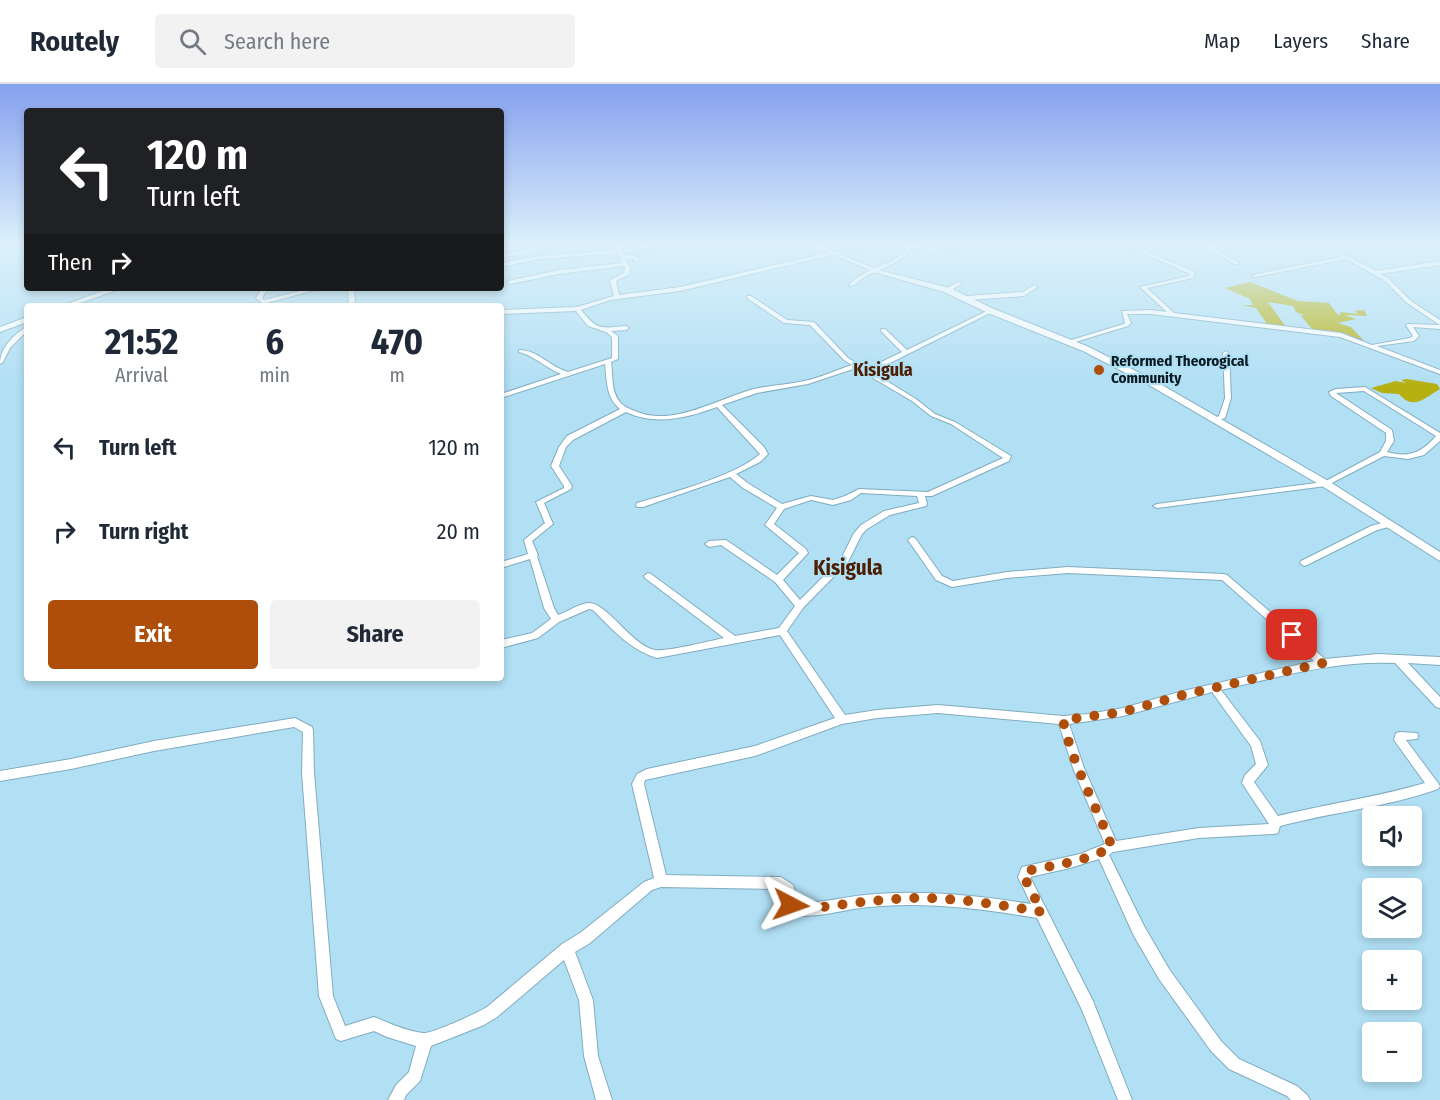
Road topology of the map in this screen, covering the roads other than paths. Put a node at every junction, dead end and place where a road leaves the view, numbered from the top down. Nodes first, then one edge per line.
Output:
1 (105, 292) edge
2 (262, 292) edge
3 (301, 292) edge
4 (616, 292) edge
5 (653, 292) edge
6 (953, 292) edge
7 (1026, 292) edge
8 (1150, 292) edge
9 (1399, 292) edge
10 (617, 297) junction
11 (749, 297) dead end
12 (967, 298) junction
13 (74, 303) edge
14 (578, 309) junction
15 (991, 311) junction
16 (504, 312) edge
17 (1173, 314) junction
18 (24, 320) edge
19 (1440, 325) edge
20 (2, 328) edge
21 (626, 328) dead end
22 (600, 329) junction
23 (883, 330) dead end
24 (24, 331) edge
25 (1070, 342) junction
26 (1373, 345) junction
27 (521, 351) dead end
28 (906, 353) junction
29 (1226, 353) dead end
30 (0, 362) edge
31 (608, 363) junction
32 (857, 366) junction
33 (867, 372) junction
34 (1440, 372) edge
35 (567, 374) junction
36 (504, 395) edge
37 (719, 405) junction
38 (626, 409) junction
39 (1216, 419) junction
40 (1383, 453) junction
41 (731, 474) junction
42 (1326, 484) junction
43 (921, 494) junction
44 (640, 505) dead end
45 (1157, 506) dead end
46 (781, 507) junction
47 (1389, 524) junction
48 (912, 540) dead end
49 (709, 544) dead end
50 (534, 555) junction
51 (1440, 557) edge
52 (1304, 563) dead end
53 (504, 564) edge
54 (648, 576) dead end
55 (778, 580) junction
56 (800, 606) junction
57 (556, 620) junction
58 (782, 631) junction
59 (733, 640) junction
60 (504, 643) edge
61 (1398, 659) junction
62 (1440, 661) edge
63 (1323, 663) junction
64 (1214, 688) junction
65 (1440, 704) edge
66 (842, 720) junction
67 (1063, 720) junction
68 (1413, 736) dead end
69 (0, 776) edge
70 (1437, 786) edge
71 (1275, 822) junction
72 (1107, 850) junction
73 (661, 881) junction
74 (1042, 912) junction
75 (567, 949) junction
76 (425, 1041) junction
77 (396, 1100) edge
78 (604, 1100) edge
79 (1125, 1100) edge
80 (1302, 1100) edge

1 - 13 street
2 - 3 street
4 - 10 street
5 - 10 street
6 - 12 street
7 - 12 street
8 - 17 street
9 - 19 street
10 - 14 street
11 - 32 street
12 - 15 street
14 - 16 street
14 - 22 street
15 - 25 street
15 - 28 street
17 - 25 street
17 - 26 street
18 - 20 street
19 - 26 street
21 - 22 street
22 - 31 street
23 - 28 street
24 - 30 street
25 - 39 street
26 - 34 street
27 - 35 street
28 - 33 street
29 - 39 street
31 - 35 street
31 - 38 street
32 - 33 street
32 - 37 street
33 - 43 street
35 - 36 street
37 - 38 street
37 - 41 street
38 - 50 street
39 - 42 street
40 - 40 street
40 - 42 street
41 - 44 street
41 - 46 street
42 - 45 street
42 - 47 street
43 - 46 street
43 - 56 street
46 - 55 street
47 - 51 street
47 - 52 street
48 - 63 street
49 - 55 street
50 - 53 street
50 - 57 street
54 - 59 street
55 - 56 street
56 - 58 street
57 - 59 street
57 - 60 street
58 - 59 street
58 - 66 street
61 - 62 street
61 - 63 street
61 - 65 street
63 - 64 street
64 - 67 street
64 - 71 street
66 - 67 street
66 - 73 street
67 - 72 street
68 - 70 street
69 - 76 street
70 - 71 street
71 - 72 street
72 - 74 street
72 - 80 street
73 - 74 street
73 - 75 street
74 - 79 street
75 - 76 street
75 - 78 street
76 - 77 street

